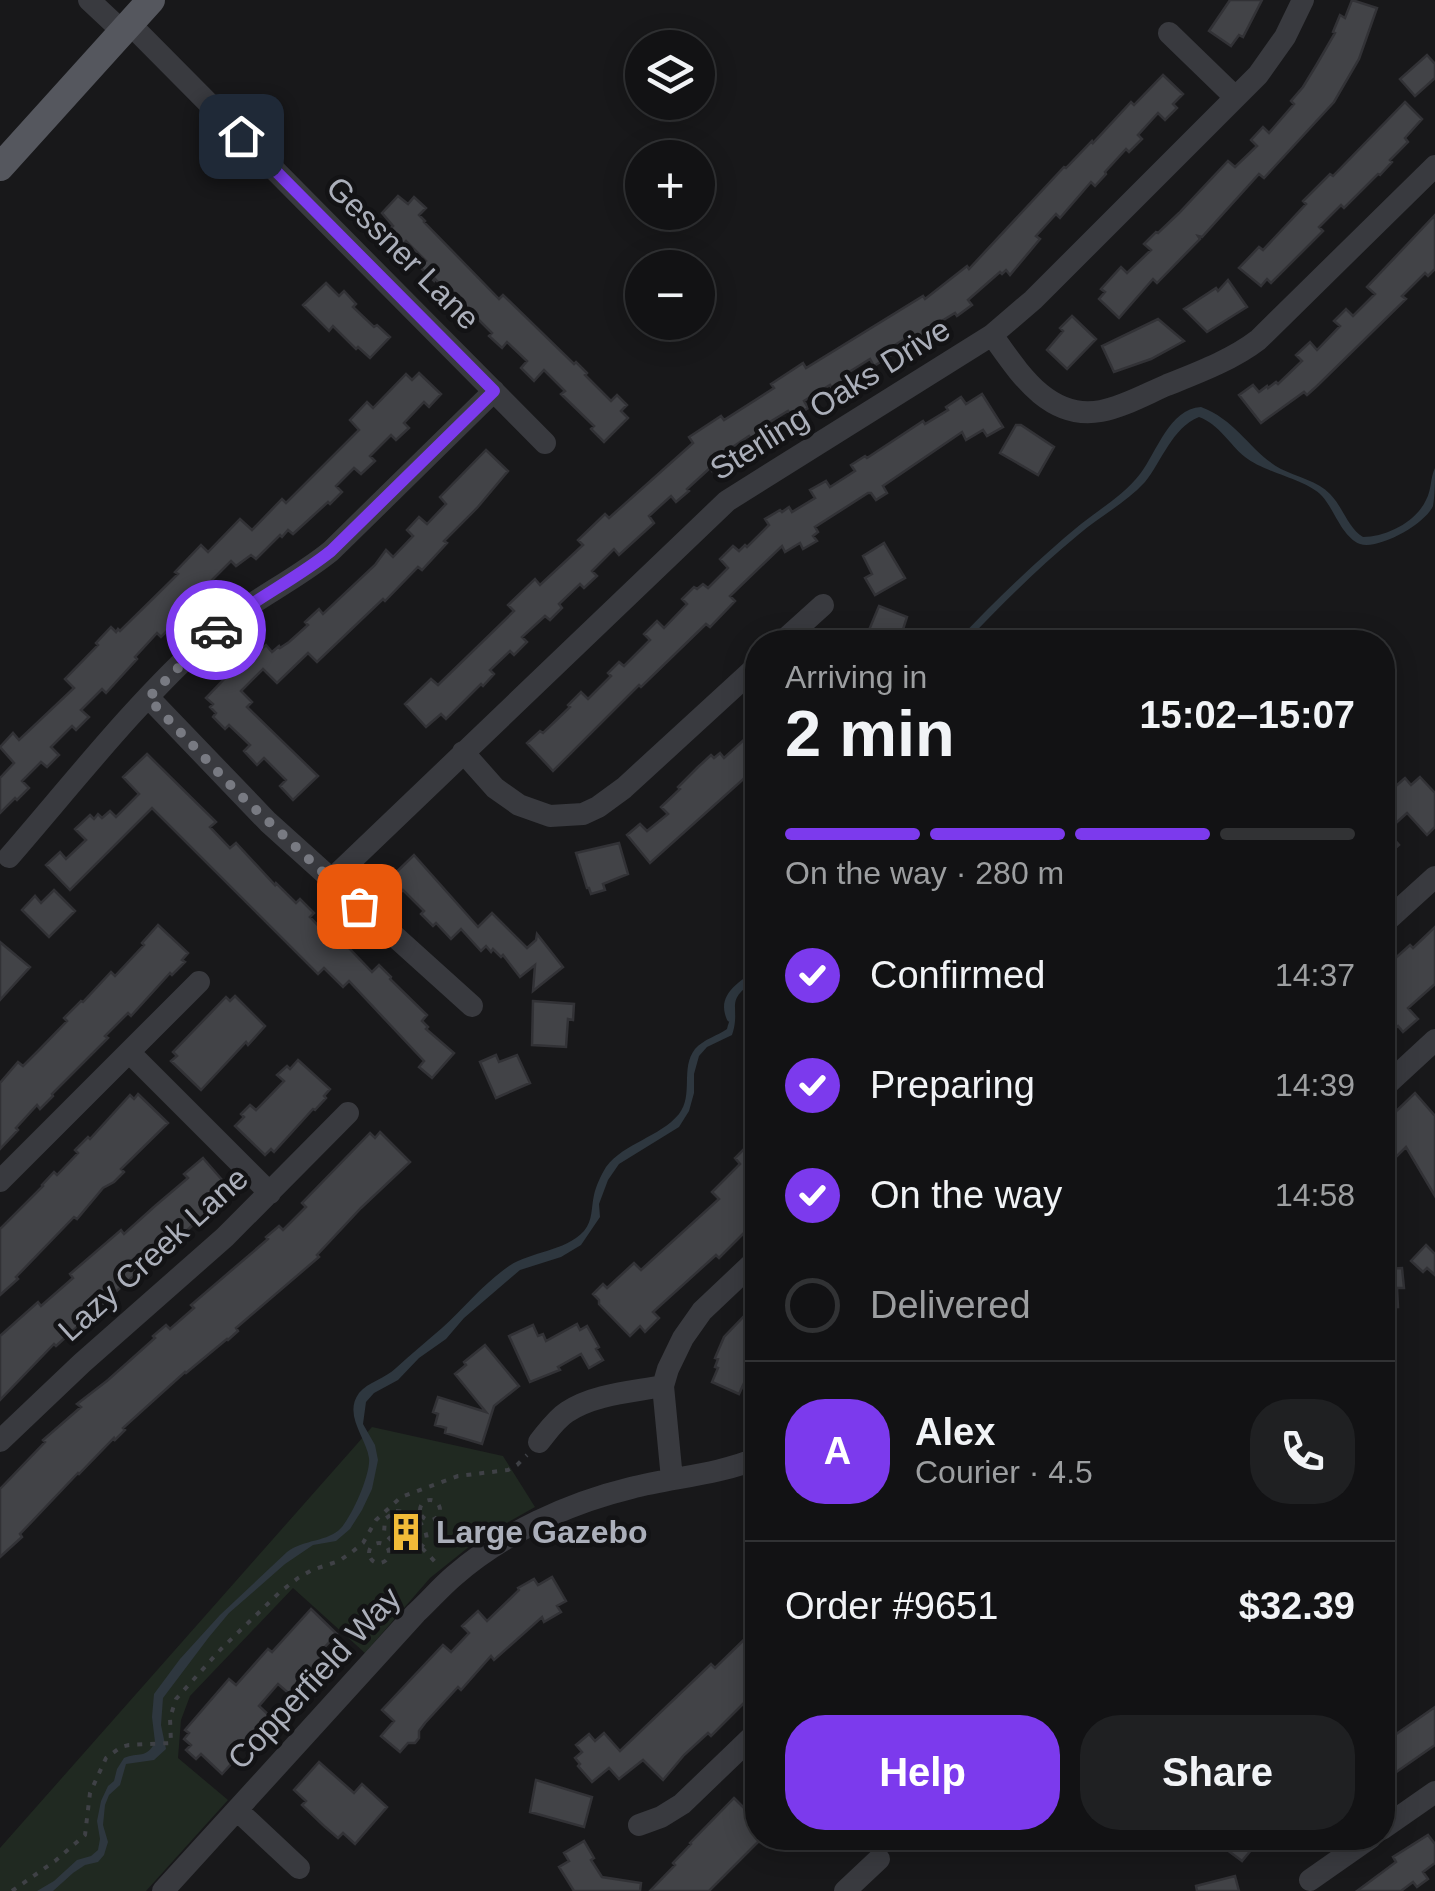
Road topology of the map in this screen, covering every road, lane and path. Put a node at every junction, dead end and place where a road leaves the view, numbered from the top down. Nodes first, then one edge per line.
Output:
1 (89, 0) edge
2 (151, 0) edge
3 (1302, 0) edge
4 (125, 26) junction
5 (1169, 33) dead end
6 (1235, 97) junction
7 (1435, 166) edge
8 (0, 167) edge
9 (992, 335) junction
10 (494, 391) junction
11 (546, 444) dead end
12 (823, 605) dead end
13 (795, 630) edge
14 (745, 677) edge
15 (148, 698) junction
16 (463, 752) junction
17 (9, 857) dead end
18 (1434, 879) edge
19 (330, 880) junction
20 (1395, 913) edge
21 (199, 982) dead end
22 (472, 1006) dead end
23 (1435, 1040) edge
24 (129, 1052) junction
25 (1395, 1078) edge
26 (348, 1113) dead end
27 (0, 1181) edge
28 (270, 1193) junction
29 (745, 1270) edge
30 (663, 1386) junction
31 (0, 1442) edge
32 (539, 1442) joint
33 (745, 1462) edge
34 (672, 1479) junction
35 (422, 1514) dead end
36 (416, 1519) junction
37 (376, 1520) junction
38 (383, 1524) junction
39 (745, 1744) edge
40 (1435, 1792) edge
41 (237, 1810) junction
42 (1395, 1820) edge
43 (639, 1825) dead end
44 (1353, 1850) edge
45 (879, 1859) dead end
46 (298, 1868) dead end
47 (1310, 1880) dead end
48 (12, 1891) edge
49 (163, 1891) edge
50 (844, 1891) edge

1 - 4 street, Gessner Lane
2 - 4 main road
3 - 6 street, Sterling Oaks Drive
4 - 8 main road
4 - 10 street, Gessner Lane
5 - 6 street
6 - 9 street, Sterling Oaks Drive
7 - 9 street
9 - 16 street, Sterling Oaks Drive
10 - 11 street, Gessner Lane
10 - 15 street
12 - 13 street
14 - 16 street
15 - 17 street
15 - 19 street
16 - 19 street, Sterling Oaks Drive
18 - 20 street
19 - 22 street
21 - 24 street
23 - 25 street
24 - 27 street
24 - 28 street
26 - 28 street, Lazy Creek Lane
28 - 31 street, Lazy Creek Lane
29 - 30 street
30 - 32 street
30 - 34 street
32 - 37 path
33 - 34 street, Copperfield Way
34 - 41 street, Copperfield Way
35 - 36 path
36 - 38 path
36 - 38 path
37 - 38 path
37 - 48 path
39 - 43 street
40 - 42 street
41 - 46 street
41 - 49 street, Copperfield Way
44 - 47 street
45 - 50 street

